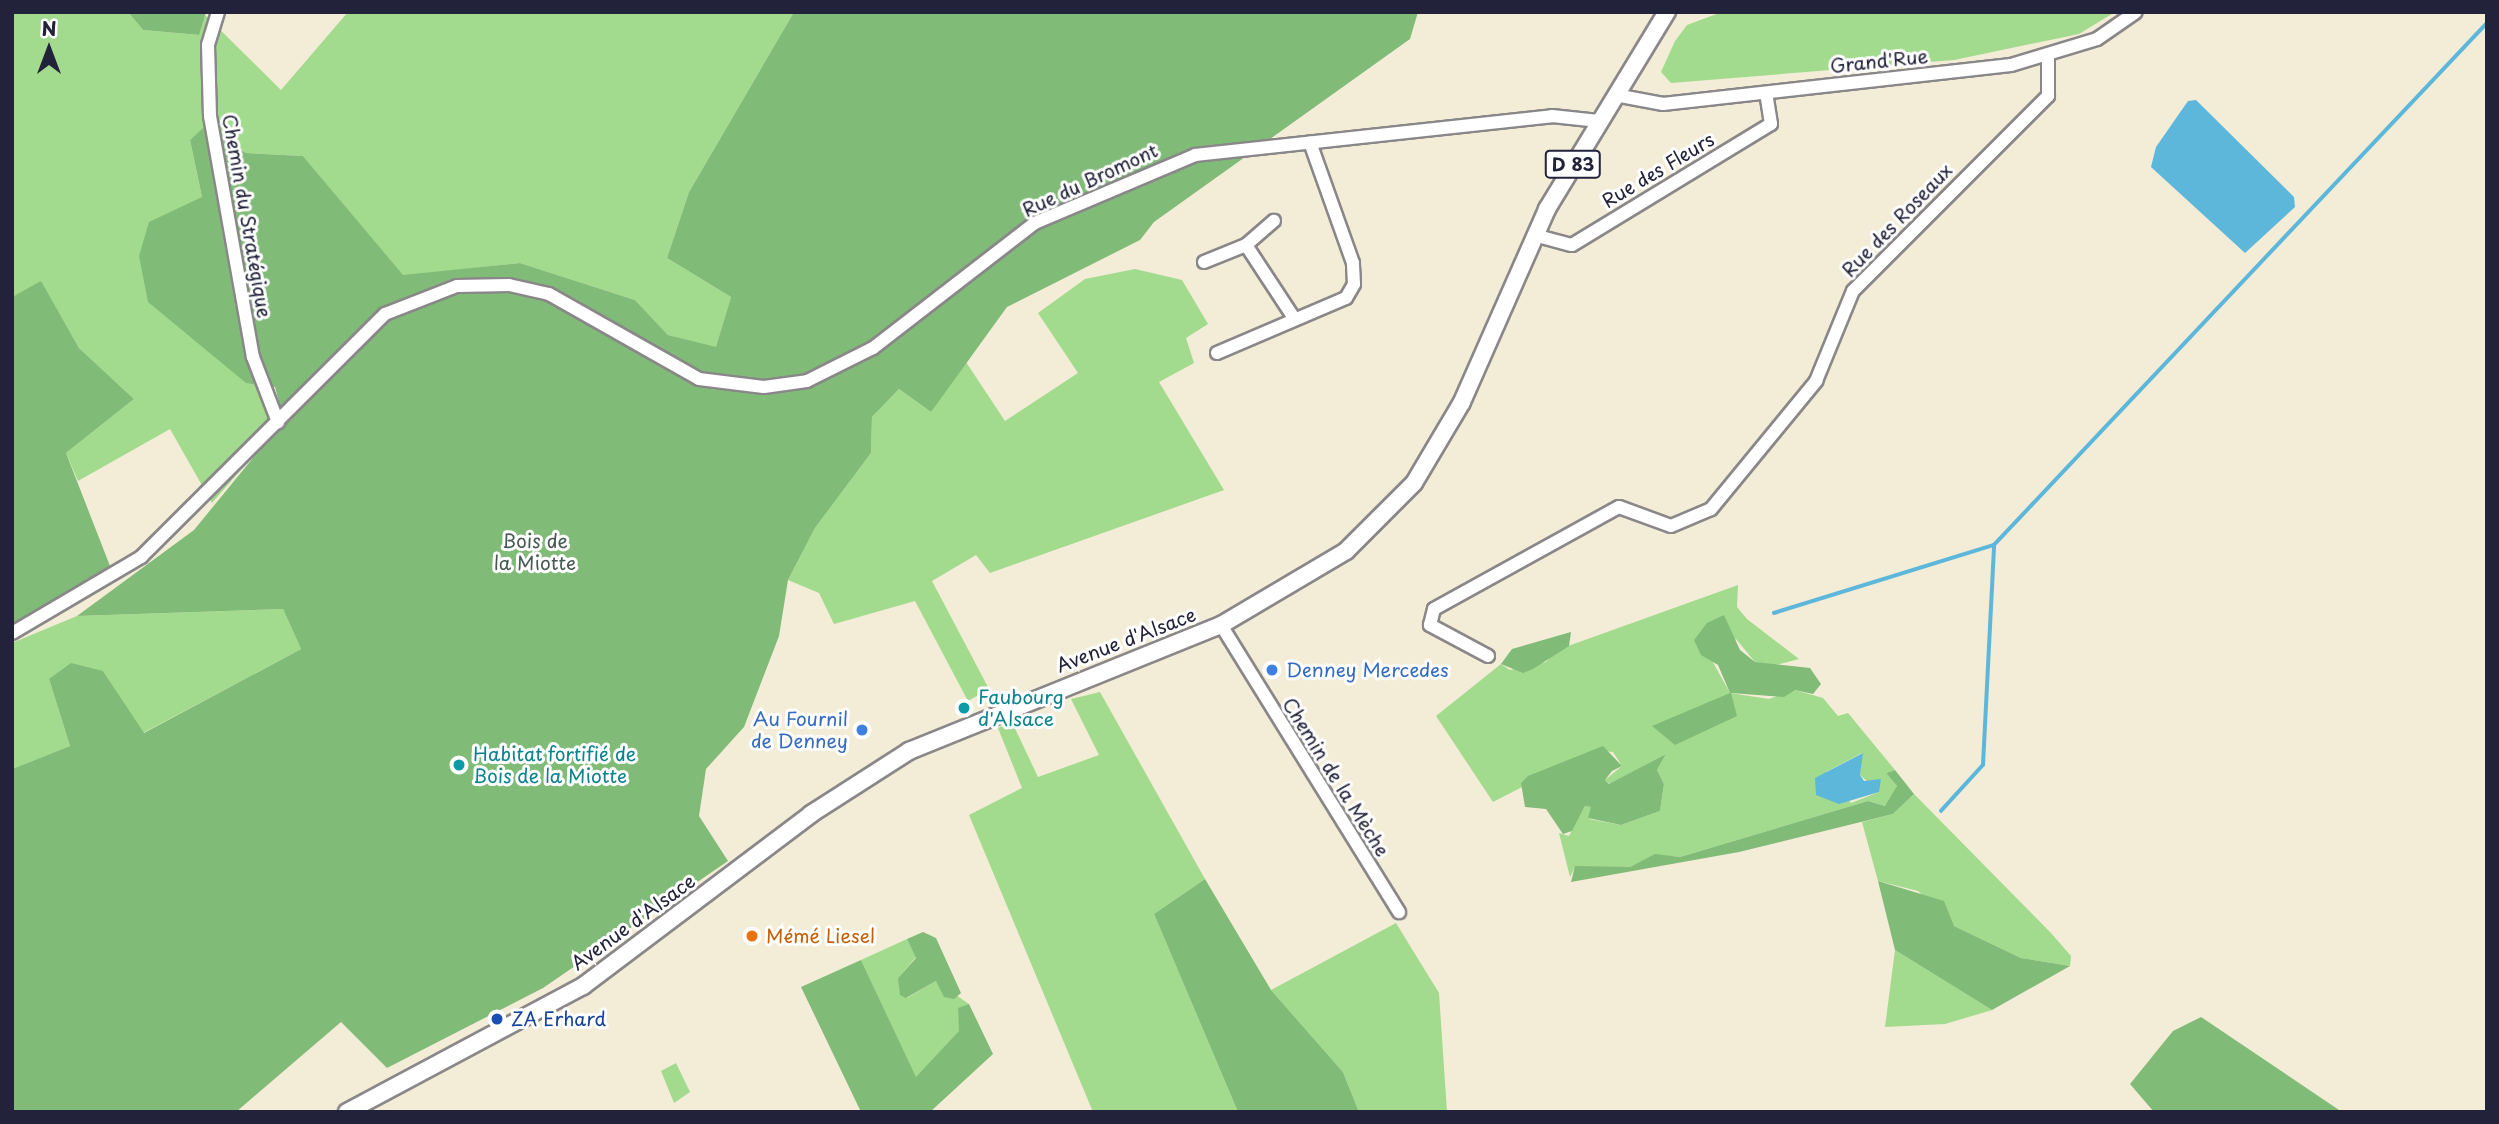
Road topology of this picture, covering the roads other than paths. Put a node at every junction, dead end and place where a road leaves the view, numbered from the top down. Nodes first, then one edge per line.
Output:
1 (218, 12) edge
2 (1667, 12) edge
3 (2136, 12) edge
4 (2048, 57) junction
5 (1766, 93) junction
6 (1615, 94) junction
7 (1599, 121) junction
8 (1310, 142) junction
9 (1274, 221) dead end
10 (1534, 236) junction
11 (1246, 245) junction
12 (1205, 262) dead end
13 (1294, 318) junction
14 (1217, 354) dead end
15 (278, 422) junction
16 (1221, 625) junction
17 (12, 633) edge
18 (1488, 656) dead end
19 (1399, 912) dead end
20 (346, 1112) edge

1 - 15 street, Chemin du Stratégique
2 - 6 main road, Avenue d'Alsace / D 83
3 - 4 street, Grand'Rue
4 - 5 street, Grand'Rue
4 - 18 street, Rue des Roseaux
5 - 6 street, Grand'Rue
5 - 10 street, Rue des Fleurs
6 - 7 main road, Avenue d'Alsace / D 83
7 - 8 street, Rue du Bromont
7 - 10 main road, Avenue d'Alsace / D 83
8 - 13 street
8 - 15 street, Rue du Bromont
9 - 11 street
10 - 16 main road, Avenue d'Alsace / D 83
11 - 12 street
11 - 13 street
13 - 14 street
15 - 17 street, Rue du Bromont
16 - 19 street, Chemin de la Mèche
16 - 20 main road, Avenue d'Alsace / D 83

